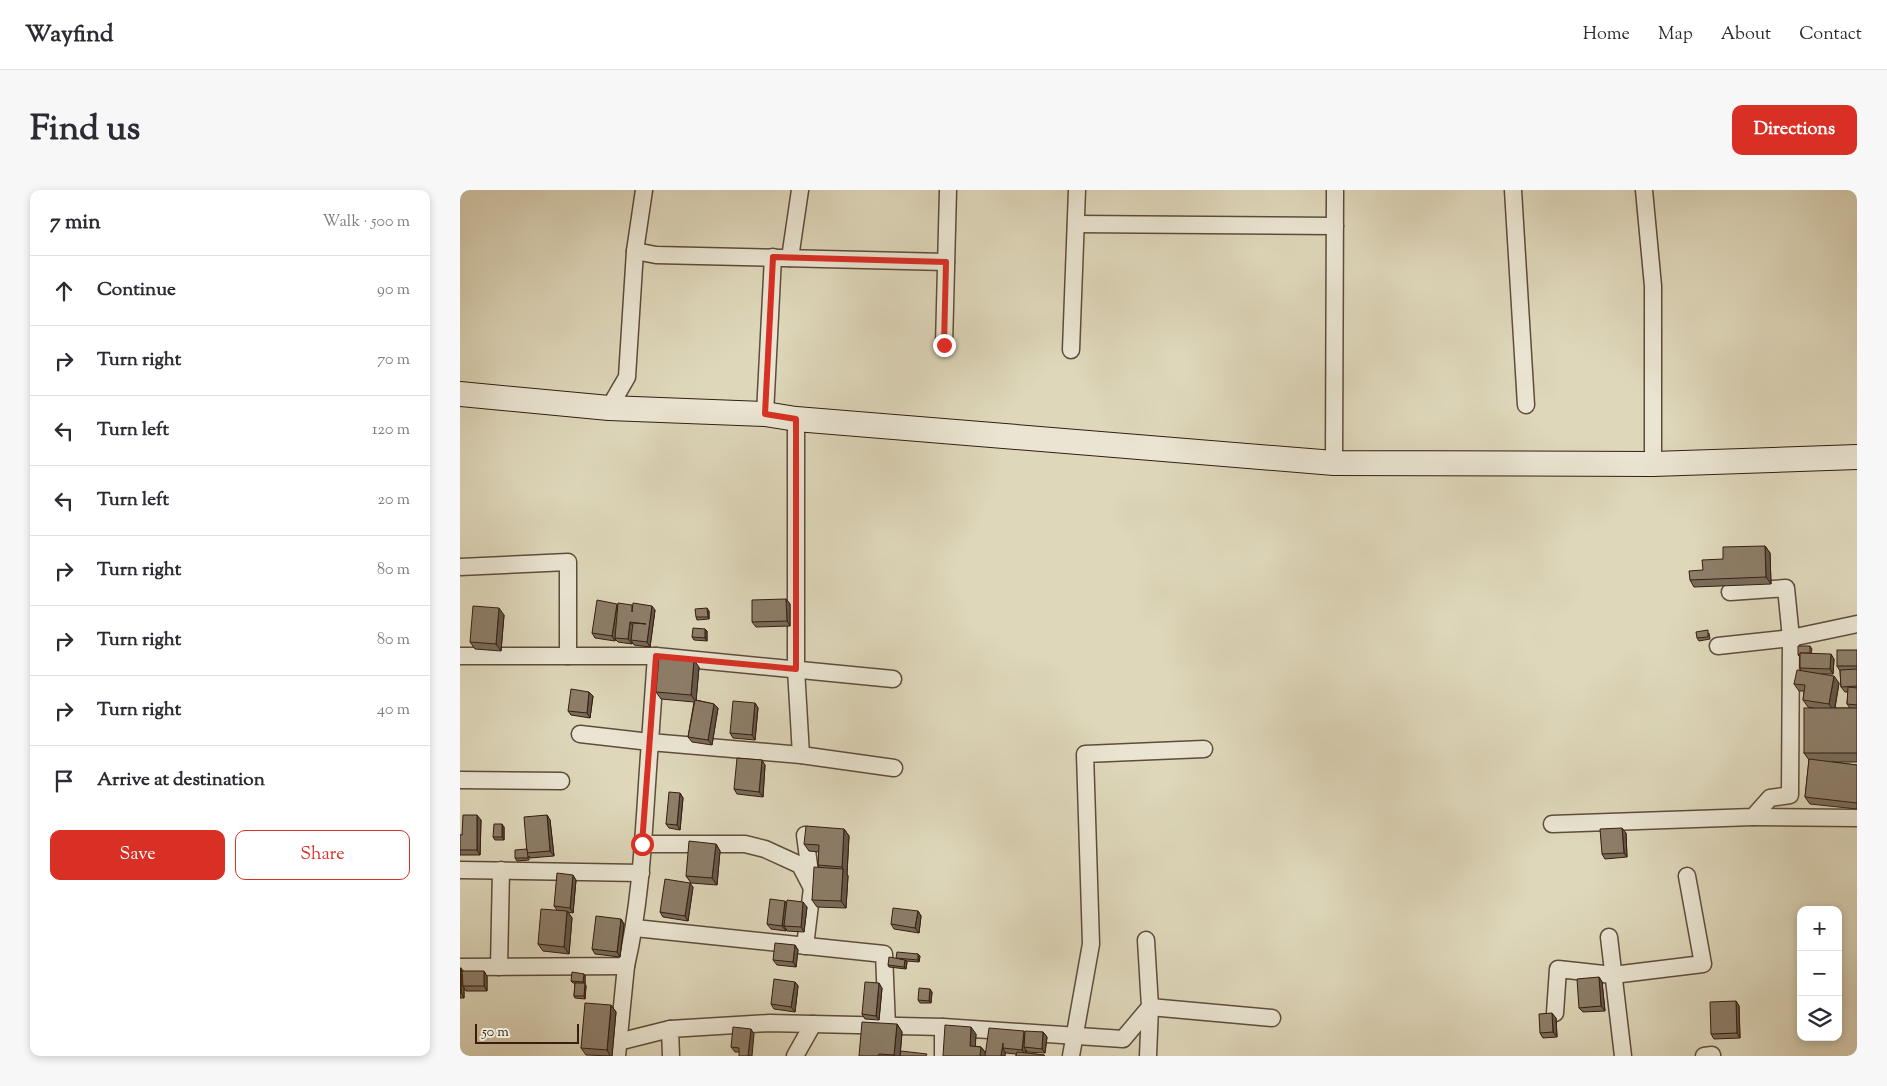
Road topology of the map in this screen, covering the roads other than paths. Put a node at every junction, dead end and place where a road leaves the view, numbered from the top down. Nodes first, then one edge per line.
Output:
1 (644, 190) edge
2 (800, 190) edge
3 (948, 190) edge
4 (1077, 190) edge
5 (1335, 190) edge
6 (1513, 190) edge
7 (1644, 190) edge
8 (1076, 224) junction
9 (1335, 226) junction
10 (635, 251) junction
11 (773, 257) junction
12 (790, 258) junction
13 (946, 262) junction
14 (944, 345) dead end
15 (1071, 350) dead end
16 (460, 394) edge
17 (1526, 405) dead end
18 (609, 408) junction
19 (765, 414) junction
20 (796, 419) junction
21 (1857, 457) edge
22 (1334, 463) junction
23 (1653, 464) junction
24 (460, 567) edge
25 (1730, 592) dead end
26 (1857, 624) edge
27 (1791, 638) junction
28 (1718, 646) dead end
29 (460, 656) edge
30 (568, 656) junction
31 (656, 656) junction
32 (796, 669) junction
33 (893, 679) dead end
34 (580, 734) dead end
35 (650, 742) junction
36 (1204, 749) dead end
37 (801, 755) junction
38 (894, 768) dead end
39 (460, 780) edge
40 (561, 781) dead end
41 (1753, 817) junction
42 (1857, 818) edge
43 (1552, 824) dead end
44 (805, 835) edge
45 (642, 844) junction
46 (460, 870) edge
47 (501, 870) junction
48 (641, 872) junction
49 (1687, 876) dead end
50 (812, 888) junction
51 (635, 928) junction
52 (1609, 937) dead end
53 (1146, 940) dead end
54 (805, 946) junction
55 (626, 966) junction
56 (500, 967) junction
57 (460, 968) edge
58 (1614, 975) junction
59 (1150, 1007) junction
60 (1555, 1013) dead end
61 (1272, 1018) dead end
62 (813, 1024) junction
63 (887, 1026) junction
64 (943, 1027) junction
65 (670, 1029) junction
66 (1074, 1037) junction
67 (617, 1049) edge
68 (671, 1056) edge
69 (795, 1056) edge
70 (943, 1056) edge
71 (1070, 1056) edge
72 (1148, 1056) edge
73 (1622, 1056) edge

1 - 10 street
2 - 12 street
3 - 13 street
4 - 8 street
5 - 9 street
6 - 17 street
7 - 23 street
8 - 9 street
8 - 15 street
9 - 22 street
10 - 11 street
10 - 18 street
11 - 12 street
11 - 19 street
12 - 13 street
13 - 14 street
16 - 18 street
18 - 19 street
19 - 20 street
20 - 22 street
20 - 32 street
21 - 23 street
22 - 23 street
24 - 30 street
25 - 27 street
26 - 27 street
27 - 28 street
27 - 41 street
29 - 30 street
30 - 31 street
31 - 32 street
31 - 35 street
32 - 33 street
32 - 37 street
34 - 35 street
35 - 37 street
35 - 45 street
36 - 66 street
37 - 38 street
39 - 40 street
41 - 42 street
41 - 43 street
44 - 50 street
45 - 48 street
45 - 50 street
46 - 47 street
47 - 48 street
47 - 56 street
48 - 51 street
49 - 58 street
50 - 54 street
51 - 54 street
51 - 55 street
52 - 58 street
53 - 59 street
54 - 63 street
55 - 56 street
55 - 67 street
56 - 57 street
58 - 60 street
58 - 73 street
59 - 61 street
59 - 66 street
59 - 72 street
62 - 63 street
62 - 65 street
62 - 69 street
63 - 64 street
64 - 66 street
64 - 70 street
65 - 67 street
65 - 68 street
66 - 71 street

